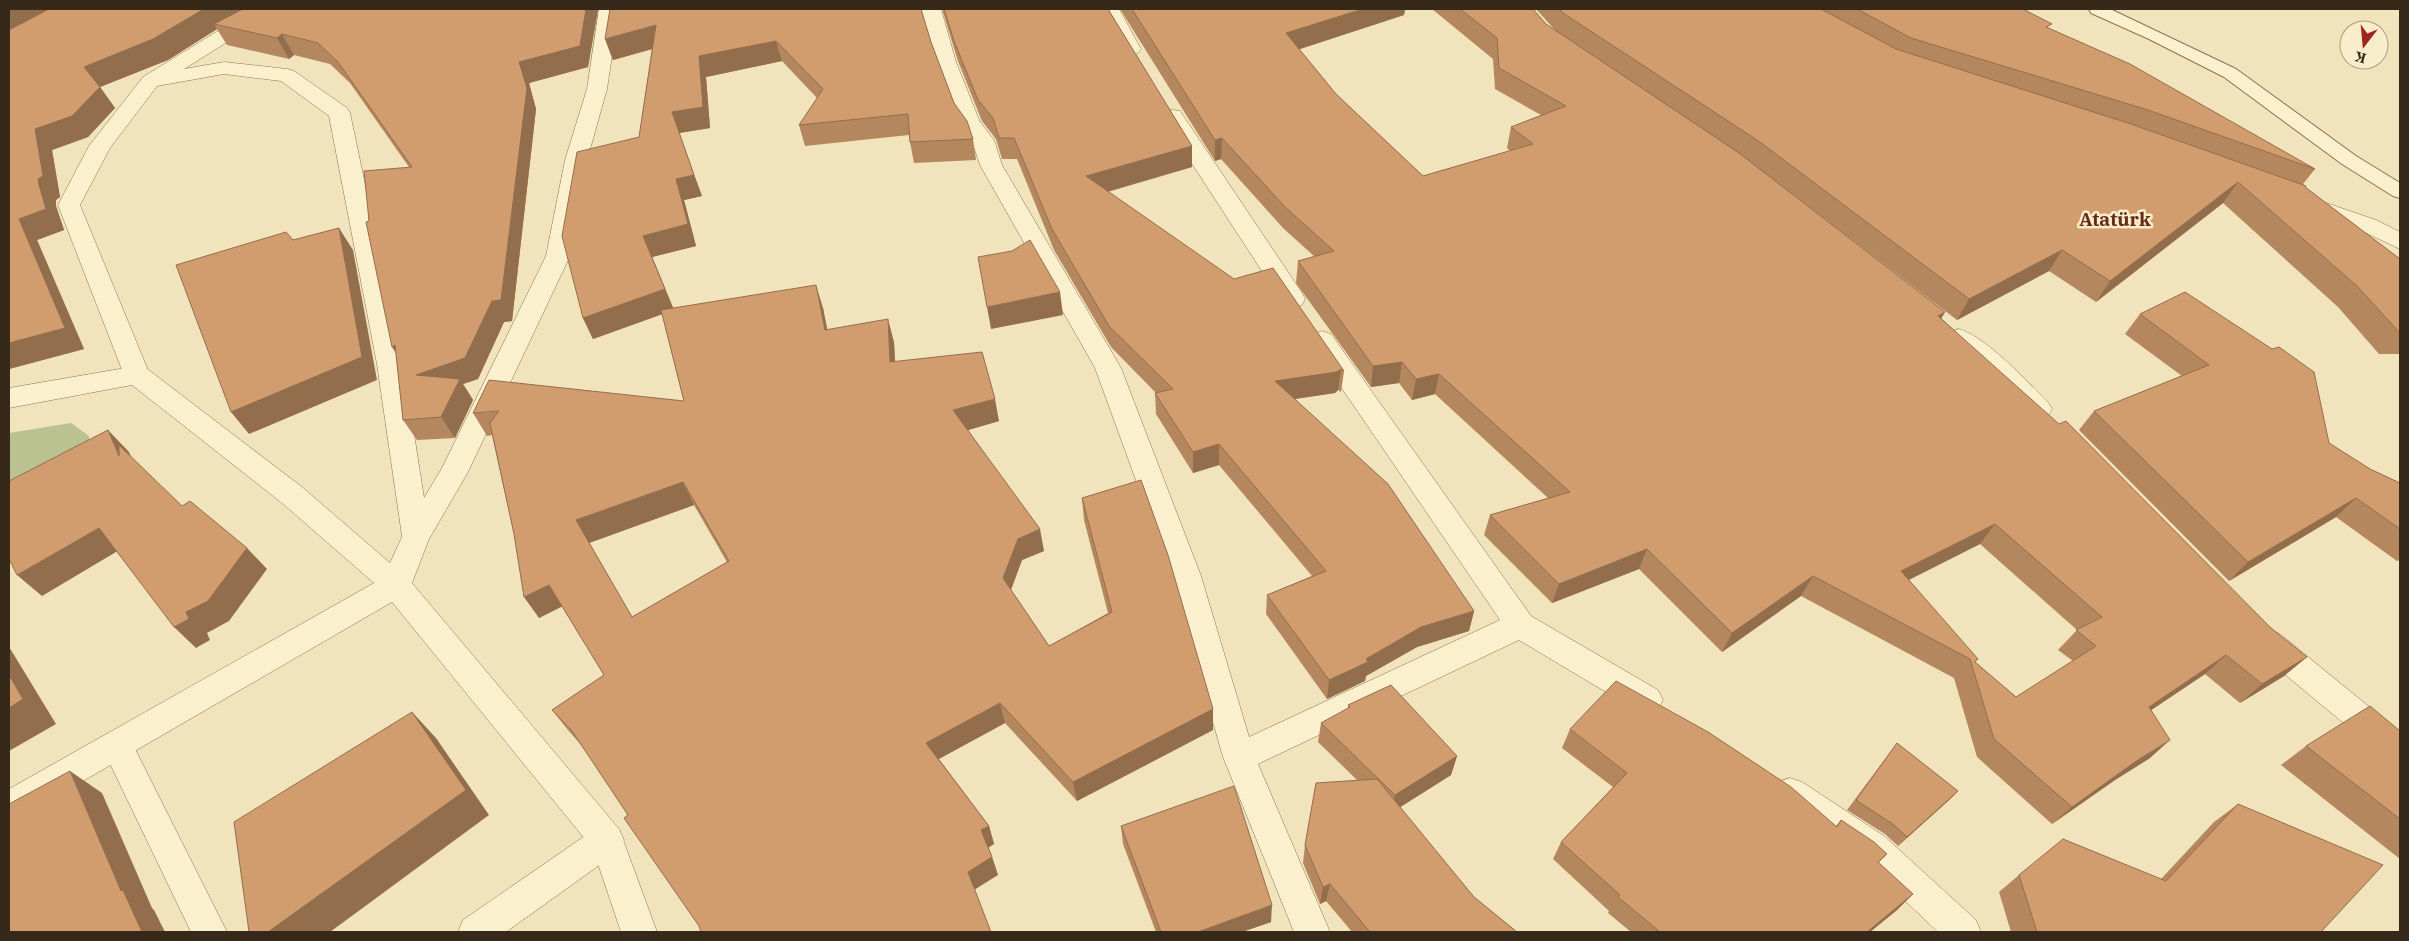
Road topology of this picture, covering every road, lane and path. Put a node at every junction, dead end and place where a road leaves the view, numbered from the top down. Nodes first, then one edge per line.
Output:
1 (276, 9) edge
2 (610, 9) edge
3 (931, 9) edge
4 (1109, 9) edge
5 (2097, 9) edge
6 (1143, 68) edge
7 (150, 81) junction
8 (1158, 92) edge
9 (2400, 192) edge
10 (2294, 198) edge
11 (2400, 241) edge
12 (1937, 321) edge
13 (137, 375) junction
14 (9, 398) edge
15 (2056, 426) edge
16 (416, 536) junction
17 (396, 585) junction
18 (1520, 625) junction
19 (2255, 630) edge
20 (1675, 718) edge
21 (117, 744) junction
22 (2400, 750) edge
23 (1240, 757) junction
24 (1766, 776) edge
25 (9, 806) edge
26 (607, 840) junction
27 (209, 932) edge
28 (476, 932) edge
29 (639, 932) edge
30 (1312, 932) edge
31 (1963, 932) edge

1 - 7 street
2 - 16 street
3 - 23 street
4 - 6 street
5 - 9 lane
7 - 13 street
7 - 16 street
8 - 18 street
10 - 11 street
12 - 15 street
13 - 14 street
13 - 17 street
16 - 17 street
17 - 21 street
17 - 26 street
18 - 20 street
18 - 23 street
19 - 22 street
21 - 25 street
21 - 27 street
23 - 30 street
24 - 31 street
26 - 28 street
26 - 29 street

